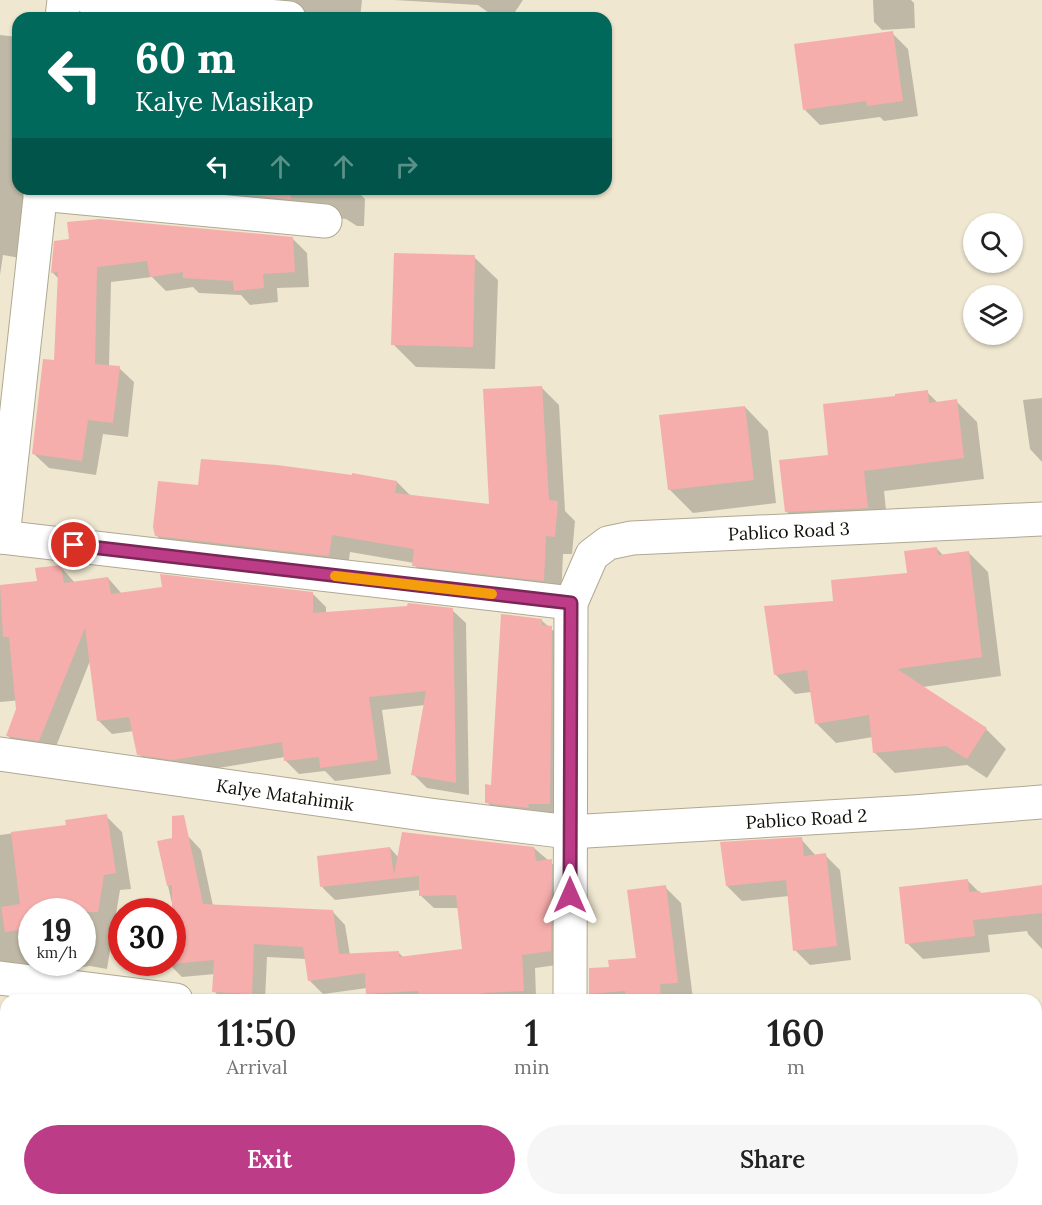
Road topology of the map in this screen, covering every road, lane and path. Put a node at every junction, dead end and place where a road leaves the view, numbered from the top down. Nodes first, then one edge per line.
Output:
1 (92, 0) edge
2 (223, 12) edge
3 (39, 195) edge
4 (77, 195) edge
5 (325, 222) dead end
6 (13, 328) edge
7 (1042, 519) edge
8 (1, 537) edge
9 (571, 603) junction
10 (0, 754) edge
11 (1042, 802) edge
12 (569, 831) junction
13 (0, 978) edge
14 (128, 994) edge
15 (570, 994) edge

1 - 2 street
3 - 6 street
4 - 5 street
6 - 8 street
7 - 9 street, Pablico Road 3
8 - 9 street
9 - 12 street
10 - 12 street, Kalye Matahimik
11 - 12 street, Pablico Road 2
12 - 15 street
13 - 14 street

